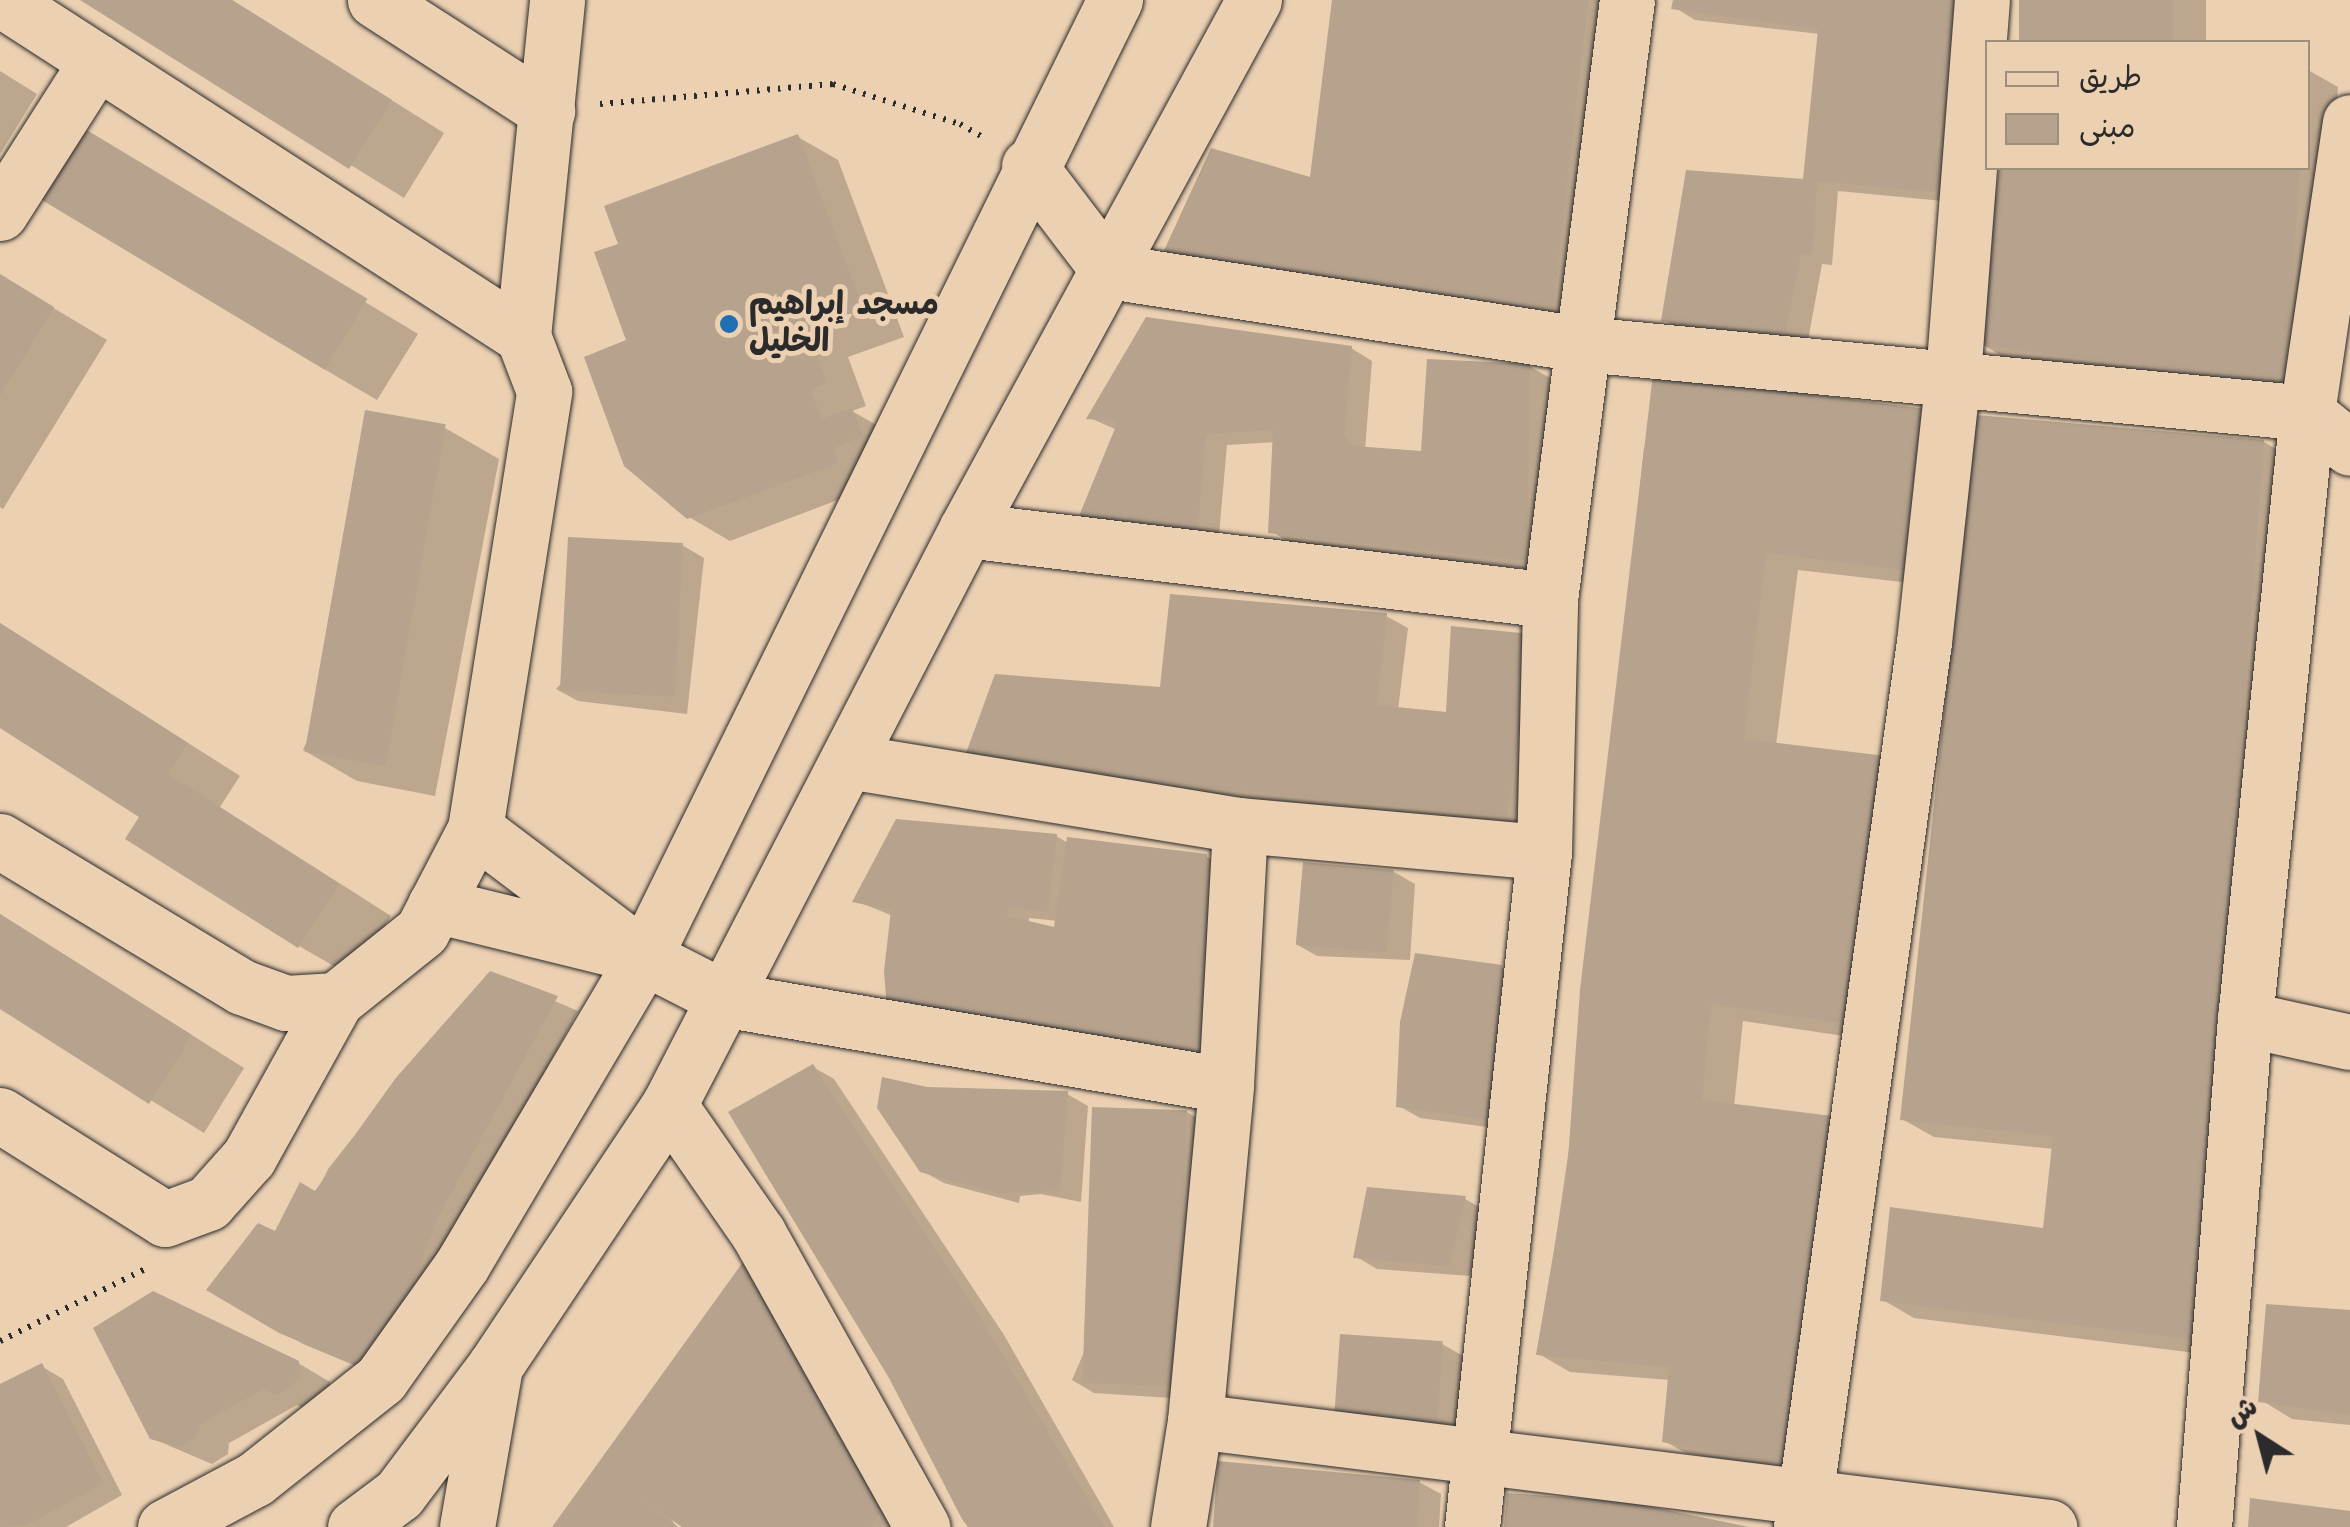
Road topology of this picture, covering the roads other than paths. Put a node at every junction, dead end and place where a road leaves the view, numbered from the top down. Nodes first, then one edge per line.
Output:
1 (2, 0) edge
2 (375, 0) edge
3 (557, 0) edge
4 (1116, 0) edge
5 (1254, 0) edge
6 (1627, 0) edge
7 (1982, 0) edge
8 (98, 61) junction
9 (547, 111) junction
10 (2350, 122) edge
11 (1029, 166) junction
12 (0, 214) edge
13 (1109, 271) junction
14 (523, 336) junction
15 (1583, 344) junction
16 (1953, 376) junction
17 (2306, 413) junction
18 (2350, 448) edge
19 (966, 530) junction
20 (1550, 600) junction
21 (848, 761) junction
22 (1240, 825) junction
23 (475, 828) junction
24 (0, 841) edge
25 (1544, 852) junction
26 (435, 906) junction
27 (644, 957) junction
28 (336, 1000) junction
29 (728, 1000) junction
30 (2245, 1019) junction
31 (2350, 1042) edge
32 (1226, 1085) junction
33 (669, 1105) junction
34 (0, 1116) edge
35 (495, 1366) junction
36 (1195, 1421) junction
37 (1481, 1458) junction
38 (1802, 1511) edge
39 (910, 1520) edge
40 (164, 1527) edge
41 (354, 1527) edge
42 (467, 1527) edge
43 (1178, 1527) edge
44 (1472, 1527) edge
45 (2048, 1527) edge
46 (2204, 1527) edge

1 - 8 street
2 - 9 street
3 - 9 street
4 - 11 street
5 - 13 street
6 - 15 street
7 - 16 street
8 - 12 street
8 - 14 street
9 - 14 street
10 - 17 street
11 - 13 street
11 - 27 street
13 - 15 street
13 - 19 street
14 - 23 street
15 - 16 street
15 - 20 street
16 - 17 street
16 - 38 street
17 - 18 street
17 - 30 street
19 - 20 street
19 - 21 street
20 - 25 street
21 - 22 street
21 - 29 street
22 - 25 street
22 - 32 street
23 - 26 street
23 - 27 street
24 - 28 street
25 - 37 street
26 - 27 street
26 - 28 street
27 - 29 street
27 - 40 street
28 - 34 street
29 - 32 street
29 - 33 street
30 - 31 street
30 - 46 street
32 - 36 street
33 - 35 street
33 - 39 street
35 - 41 street
35 - 42 street
36 - 37 street
36 - 43 street
37 - 38 street
37 - 44 street
38 - 45 street

